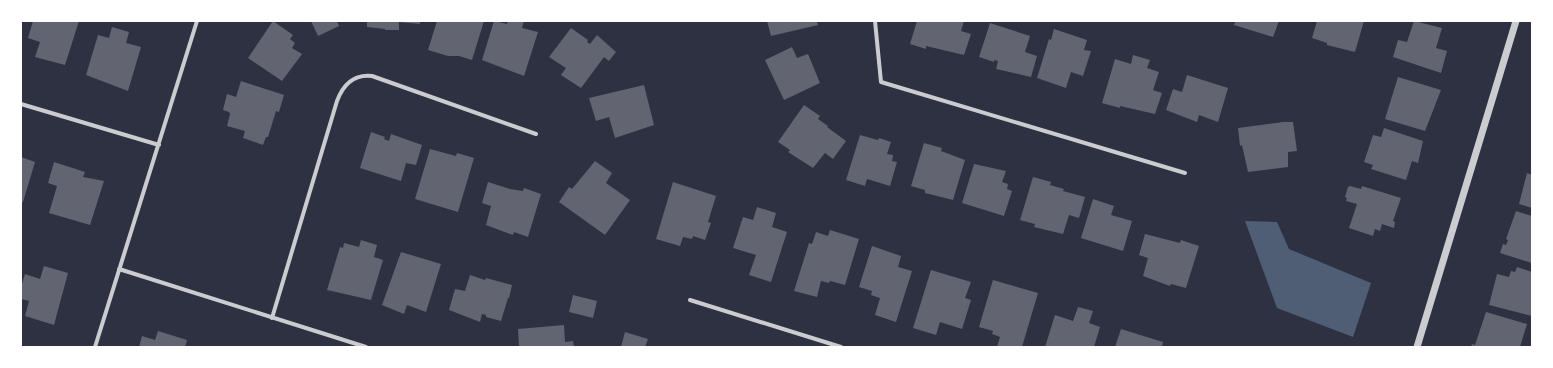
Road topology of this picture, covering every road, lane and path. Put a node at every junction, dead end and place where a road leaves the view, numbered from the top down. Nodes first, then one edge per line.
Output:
1 (196, 21) edge
2 (875, 21) edge
3 (1516, 21) edge
4 (21, 104) edge
5 (536, 134) dead end
6 (159, 145) junction
7 (1185, 173) dead end
8 (119, 269) junction
9 (690, 300) dead end
10 (272, 318) junction
11 (96, 347) edge
12 (366, 347) edge
13 (841, 347) edge
14 (1417, 347) edge

1 - 6 street
2 - 7 street
3 - 14 street
4 - 6 street
5 - 10 street
6 - 8 street
8 - 10 street
8 - 11 street
9 - 13 street
10 - 12 street

